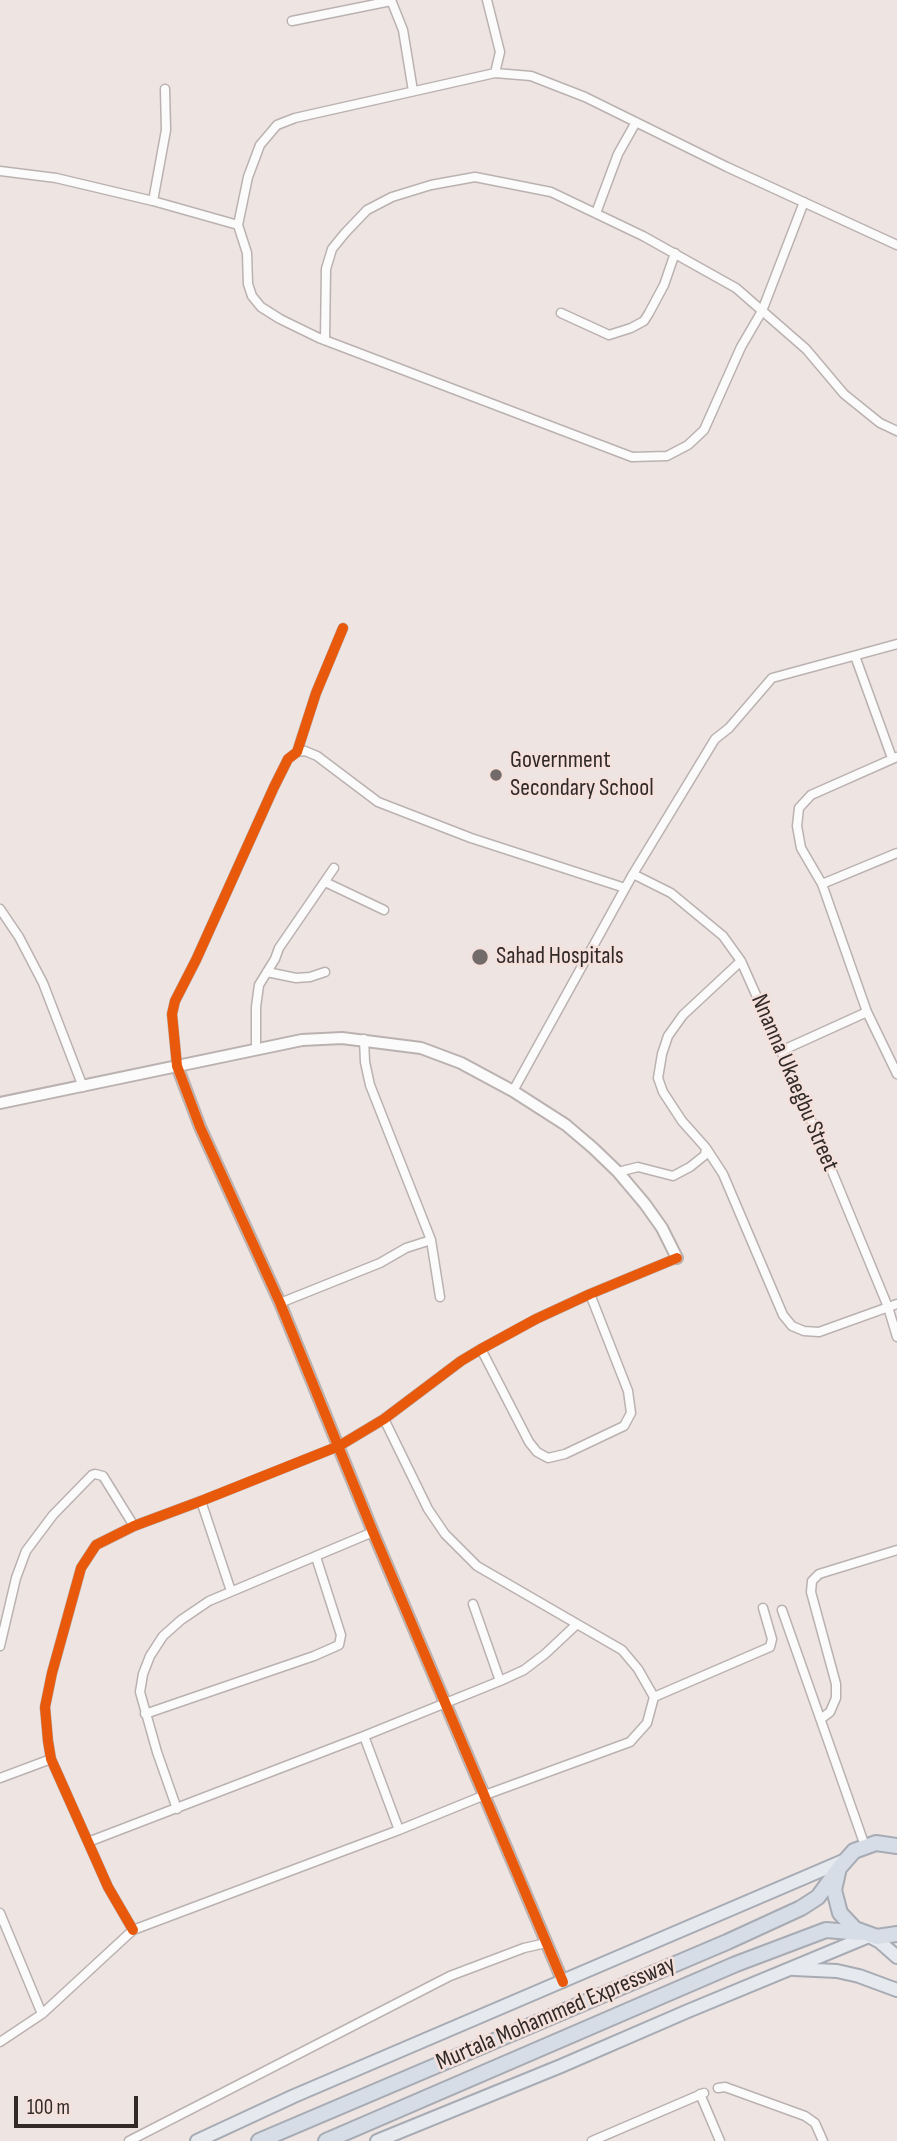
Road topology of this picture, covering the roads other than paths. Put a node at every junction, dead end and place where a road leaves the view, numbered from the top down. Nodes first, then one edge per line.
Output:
1 (391, 0) edge
2 (487, 0) edge
3 (292, 21) dead end
4 (495, 73) junction
5 (165, 89) dead end
6 (413, 91) junction
7 (636, 122) junction
8 (0, 171) edge
9 (153, 201) junction
10 (804, 202) junction
11 (596, 213) junction
12 (238, 225) junction
13 (897, 245) edge
14 (675, 253) junction
15 (762, 311) junction
16 (561, 313) dead end
17 (325, 341) junction
18 (897, 431) edge
19 (343, 628) dead end
20 (897, 644) edge
21 (855, 656) junction
22 (297, 752) junction
23 (895, 757) edge
24 (897, 853) edge
25 (334, 868) dead end
26 (633, 874) junction
27 (325, 882) junction
28 (822, 884) junction
29 (625, 888) junction
30 (0, 909) edge
31 (384, 910) dead end
32 (741, 961) junction
33 (267, 972) junction
34 (325, 972) dead end
35 (867, 1012) junction
36 (365, 1039) junction
37 (256, 1050) junction
38 (781, 1051) junction
39 (177, 1066) junction
40 (897, 1074) edge
41 (83, 1087) junction
42 (513, 1091) junction
43 (0, 1103) edge
44 (706, 1148) junction
45 (618, 1172) junction
46 (431, 1240) junction
47 (677, 1258) joint
48 (590, 1294) junction
49 (440, 1297) dead end
50 (281, 1303) junction
51 (897, 1304) edge
52 (887, 1307) junction
53 (897, 1337) edge
54 (481, 1349) junction
55 (384, 1419) junction
56 (340, 1446) junction
57 (201, 1502) junction
58 (134, 1526) junction
59 (373, 1532) junction
60 (897, 1549) edge
61 (316, 1557) junction
62 (231, 1591) junction
63 (473, 1604) dead end
64 (763, 1608) dead end
65 (782, 1610) dead end
66 (577, 1624) junction
67 (0, 1646) edge
68 (500, 1681) junction
69 (654, 1697) junction
70 (446, 1703) junction
71 (145, 1714) junction
72 (822, 1718) junction
73 (365, 1736) junction
74 (51, 1759) junction
75 (0, 1778) edge
76 (485, 1795) junction
77 (177, 1808) junction
78 (399, 1830) junction
79 (88, 1842) junction
80 (893, 1842) edge
81 (865, 1846) junction
82 (841, 1864) junction
83 (0, 1913) edge
84 (133, 1930) junction
85 (866, 1934) junction
86 (897, 1934) edge
87 (546, 1942) junction
88 (897, 1957) edge
89 (791, 1969) junction
90 (563, 1982) junction
91 (897, 1990) edge
92 (42, 2014) junction
93 (0, 2042) edge
94 (718, 2088) dead end
95 (607, 2138) edge
96 (129, 2141) edge
97 (197, 2141) edge
98 (258, 2141) edge
99 (326, 2141) edge
100 (377, 2141) edge
101 (592, 2141) edge
102 (720, 2141) edge
103 (823, 2141) edge

1 - 3 street
1 - 6 street
2 - 4 street
4 - 6 street
4 - 7 street
5 - 9 street
6 - 12 street
7 - 10 street
7 - 11 street
8 - 9 street
9 - 12 street
10 - 13 street
10 - 15 street
11 - 14 street
11 - 17 street
12 - 17 street
14 - 15 street
14 - 16 street
15 - 17 street
15 - 18 street
19 - 22 street
20 - 21 street
21 - 23 street
21 - 26 street
22 - 29 street
22 - 39 street
23 - 28 street
24 - 28 street
25 - 27 street
26 - 29 street
26 - 32 street, Nnanna Ukaegbu Street
27 - 31 street
27 - 33 street
28 - 35 street
29 - 42 street
30 - 41 street
32 - 38 street, Nnanna Ukaegbu Street
32 - 44 street
33 - 34 street
33 - 37 street
35 - 38 street
35 - 40 street
36 - 37 street
36 - 42 street
36 - 46 street
37 - 39 street
38 - 52 street, Nnanna Ukaegbu Street
39 - 41 street
39 - 50 street
41 - 43 street
42 - 45 street
44 - 45 street
44 - 52 street
45 - 47 street
46 - 49 street
46 - 50 street
47 - 48 street
48 - 54 street
48 - 54 street
50 - 56 street
51 - 52 street
52 - 53 street, Nnanna Ukaegbu Street
54 - 55 street
55 - 56 street
55 - 66 street
56 - 57 street
56 - 59 street
57 - 58 street
57 - 62 street
58 - 67 street
58 - 74 street
59 - 61 street
59 - 70 street
60 - 72 street
61 - 62 street
61 - 71 street
62 - 71 street
63 - 68 street
64 - 69 street
65 - 72 street
66 - 68 street
66 - 69 street
68 - 70 street
69 - 76 street
70 - 73 street
70 - 76 street
71 - 77 street
72 - 81 street
73 - 77 street
73 - 78 street
74 - 75 street
74 - 79 street
76 - 78 street
76 - 87 street
77 - 79 street
78 - 84 street
79 - 84 street
80 - 81 highway
81 - 82 highway
82 - 85 highway
82 - 90 main road, Murtala Mohammed Expressway
82 - 98 highway, Murtala Mohammed Expressway
83 - 92 street
84 - 92 street
85 - 86 highway, Murtala Mohammed Expressway
85 - 88 main road
85 - 89 main road
85 - 99 highway, Murtala Mohammed Expressway
87 - 90 street
87 - 96 street
89 - 91 main road
89 - 100 main road
90 - 97 main road, Murtala Mohammed Expressway
92 - 93 street
94 - 103 street
95 - 101 street
95 - 102 street

